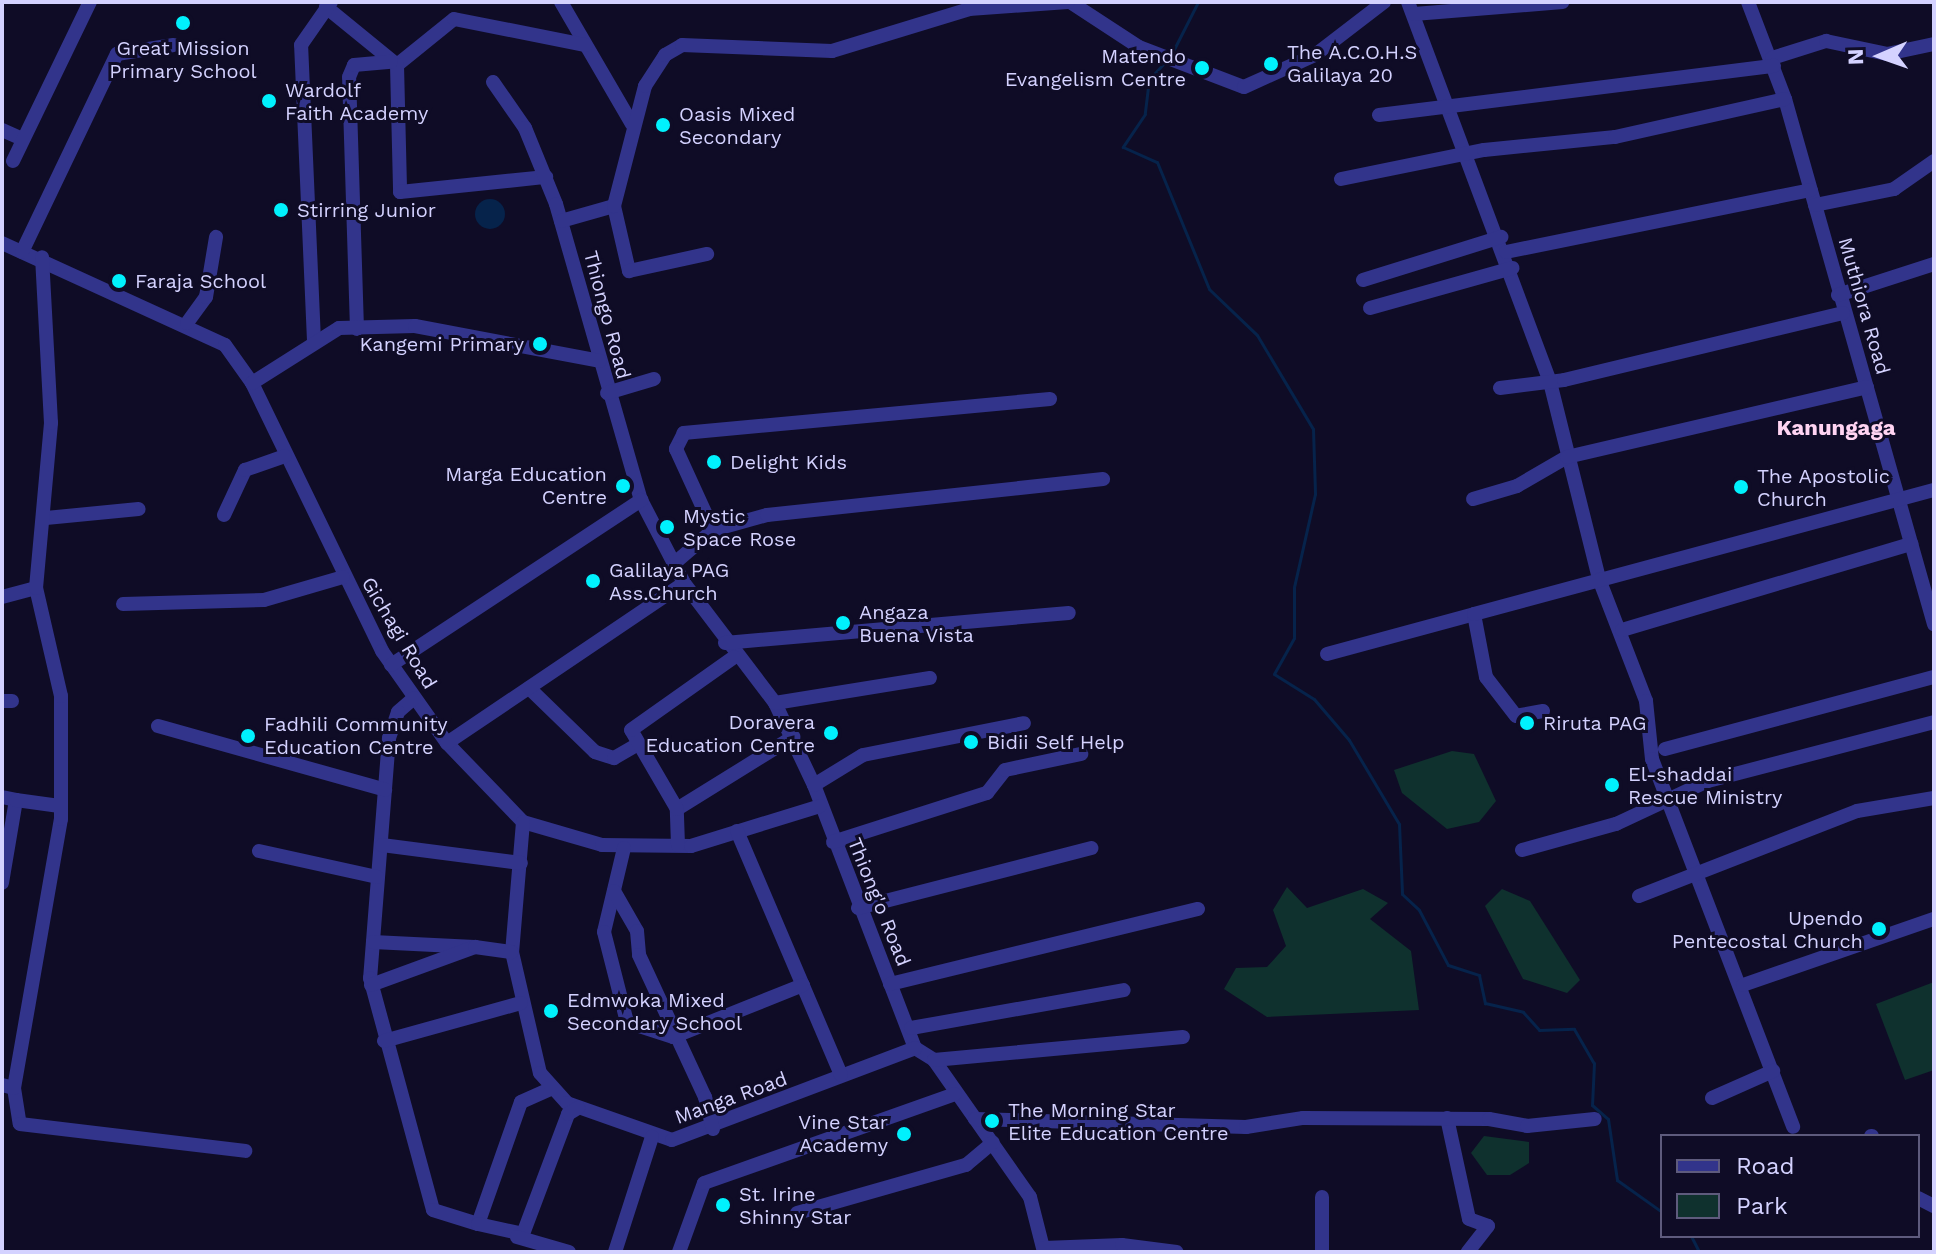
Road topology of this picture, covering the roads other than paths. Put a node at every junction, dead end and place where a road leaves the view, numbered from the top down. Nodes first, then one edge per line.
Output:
1 (90, 2) edge
2 (561, 2) edge
3 (1384, 2) edge
4 (1563, 2) edge
5 (1748, 2) edge
6 (1073, 3) edge
7 (329, 4) edge
8 (1411, 8) edge
9 (1934, 44) edge
10 (173, 45) dead end
11 (585, 45) junction
12 (1773, 62) junction
13 (394, 63) junction
14 (493, 82) dead end
15 (1785, 99) junction
16 (1449, 103) junction
17 (1379, 115) dead end
18 (632, 124) junction
19 (2, 130) edge
20 (22, 139) junction
21 (1469, 152) junction
22 (13, 161) dead end
23 (1934, 161) edge
24 (546, 177) junction
25 (1341, 179) dead end
26 (1811, 190) junction
27 (1815, 205) junction
28 (614, 206) junction
29 (561, 221) junction
30 (216, 237) dead end
31 (1501, 237) junction
32 (2, 243) edge
33 (22, 252) junction
34 (1506, 252) junction
35 (707, 254) dead end
36 (42, 257) junction
37 (1934, 264) edge
38 (1512, 268) junction
39 (1363, 280) dead end
40 (1838, 295) junction
41 (1370, 308) dead end
42 (1843, 313) junction
43 (187, 323) junction
44 (357, 329) junction
45 (314, 341) junction
46 (600, 361) junction
47 (654, 379) dead end
48 (1550, 382) junction
49 (252, 383) junction
50 (1867, 387) junction
51 (1500, 388) dead end
52 (607, 393) junction
53 (1050, 399) dead end
54 (285, 456) junction
55 (1567, 457) junction
56 (1103, 479) dead end
57 (1934, 490) edge
58 (1473, 499) dead end
59 (641, 500) junction
60 (1899, 500) junction
61 (139, 509) dead end
62 (224, 515) dead end
63 (46, 518) junction
64 (713, 530) junction
65 (1911, 544) junction
66 (677, 561) junction
67 (343, 577) junction
68 (1599, 579) junction
69 (684, 583) junction
70 (36, 588) junction
71 (2, 597) edge
72 (123, 604) dead end
73 (1069, 613) dead end
74 (1474, 614) junction
75 (1934, 624) edge
76 (1622, 630) junction
77 (725, 643) junction
78 (1327, 654) dead end
79 (734, 657) junction
80 (391, 665) junction
81 (1934, 677) edge
82 (930, 678) dead end
83 (529, 688) junction
84 (414, 698) junction
85 (775, 703) junction
86 (1543, 711) dead end
87 (1934, 722) edge
88 (1024, 723) dead end
89 (158, 726) dead end
90 (793, 737) junction
91 (447, 743) junction
92 (638, 744) junction
93 (1665, 749) dead end
94 (1081, 754) dead end
95 (814, 785) junction
96 (385, 790) junction
97 (1934, 798) edge
98 (9, 799) edge
99 (1671, 800) junction
100 (60, 806) junction
101 (820, 806) junction
102 (677, 809) junction
103 (523, 822) junction
104 (737, 831) junction
105 (833, 842) junction
106 (382, 845) junction
107 (678, 845) junction
108 (624, 848) junction
109 (1091, 848) dead end
110 (1522, 850) dead end
111 (259, 851) dead end
112 (521, 863) junction
113 (1696, 869) junction
114 (377, 877) junction
115 (2, 883) edge
116 (614, 891) junction
117 (1639, 896) dead end
118 (858, 908) junction
119 (1198, 909) dead end
120 (1934, 919) edge
121 (373, 942) junction
122 (475, 947) junction
123 (512, 952) junction
124 (890, 984) junction
125 (371, 985) junction
126 (803, 985) junction
127 (1743, 985) junction
128 (1124, 990) dead end
129 (521, 1003) junction
130 (911, 1028) junction
131 (673, 1037) junction
132 (1183, 1037) dead end
133 (384, 1041) junction
134 (915, 1048) junction
135 (934, 1060) junction
136 (1773, 1071) junction
137 (841, 1075) junction
138 (8, 1087) edge
139 (550, 1089) junction
140 (955, 1094) junction
141 (1712, 1098) dead end
142 (578, 1108) junction
143 (1447, 1118) junction
144 (975, 1119) junction
145 (1595, 1119) dead end
146 (1793, 1127) dead end
147 (713, 1129) junction
148 (652, 1137) junction
149 (993, 1142) junction
150 (245, 1151) dead end
151 (1322, 1197) dead end
152 (797, 1213) dead end
153 (478, 1224) junction
154 (517, 1237) junction
155 (1044, 1250) edge
156 (569, 1252) edge
157 (615, 1252) edge
158 (679, 1252) edge
159 (1177, 1252) edge
160 (1322, 1252) edge
161 (1468, 1252) edge

1 - 20 street
2 - 11 street
3 - 6 street
4 - 8 street
5 - 12 street, Muthiora Road
6 - 18 street
7 - 13 street
7 - 45 street
8 - 16 street
9 - 12 street
10 - 33 street
11 - 13 street
11 - 18 street
12 - 15 street, Muthiora Road
12 - 16 street
13 - 24 street
13 - 44 street
14 - 24 street, Thiongo Road
15 - 21 street
15 - 26 street, Muthiora Road
16 - 17 street
16 - 21 street
18 - 28 street
19 - 20 street
20 - 22 street
21 - 25 street
21 - 31 street
23 - 27 street
24 - 29 street, Thiongo Road
26 - 27 street, Muthiora Road
26 - 34 street
27 - 40 street, Muthiora Road
28 - 29 street
28 - 35 street
29 - 46 street, Thiongo Road
30 - 43 street
31 - 34 street
31 - 39 street
32 - 33 street, Gichagi Road
33 - 36 street, Gichagi Road
34 - 38 street
36 - 43 street, Gichagi Road
36 - 63 street
37 - 40 street
38 - 41 street
38 - 48 street
40 - 42 street, Muthiora Road
42 - 48 street
42 - 50 street, Muthiora Road
43 - 49 street, Gichagi Road
44 - 45 street
44 - 46 street
45 - 49 street
46 - 52 street, Thiongo Road
47 - 52 street
48 - 51 street
48 - 55 street
49 - 54 street, Gichagi Road
50 - 55 street
50 - 60 street, Muthiora Road
52 - 59 street, Thiongo Road
53 - 64 street
54 - 62 street
54 - 67 street, Gichagi Road
55 - 58 street
55 - 68 street
56 - 64 street
57 - 60 street
59 - 66 street, Thiongo Road
59 - 80 street
60 - 65 street, Muthiora Road
60 - 68 street
61 - 63 street
63 - 70 street
64 - 66 street
65 - 75 street, Muthiora Road
65 - 76 street
66 - 69 street, Thiong'o Road
67 - 72 street
67 - 80 street, Gichagi Road
68 - 74 street
68 - 76 street
69 - 77 street, Thiong'o Road
69 - 83 street
70 - 71 street
70 - 100 street
73 - 77 street
74 - 78 street
74 - 86 street
76 - 99 street
77 - 79 street, Thiong'o Road
79 - 85 street, Thiong'o Road
79 - 92 street
80 - 84 street, Gichagi Road
81 - 93 street
82 - 85 street
83 - 91 street
83 - 92 street
84 - 91 street, Gichagi Road
84 - 96 street
85 - 90 street, Thiong'o Road
87 - 99 street
88 - 95 street
89 - 96 street
90 - 95 street, Thiong'o Road
90 - 102 street
91 - 103 street, Gichagi Road
92 - 102 street
94 - 105 street
95 - 101 street, Thiong'o Road
96 - 106 street
97 - 113 street
98 - 100 street
98 - 115 street
99 - 110 street
99 - 113 street
100 - 138 street
101 - 104 street
101 - 105 street, Thiong'o Road
102 - 107 street
103 - 108 street
103 - 112 street
104 - 107 street
104 - 126 street
105 - 118 street, Thiong'o Road
106 - 112 street
106 - 114 street
107 - 108 street
108 - 116 street
109 - 118 street
111 - 114 street
112 - 123 street
113 - 117 street
113 - 127 street
114 - 121 street
116 - 131 street
116 - 131 street
118 - 124 street, Thiong'o Road
119 - 124 street
120 - 127 street
121 - 122 street
121 - 125 street
122 - 123 street
122 - 125 street
123 - 129 street
124 - 130 street, Thiong'o Road
125 - 133 street
126 - 131 street
126 - 137 street
127 - 136 street
128 - 130 street
129 - 133 street
129 - 139 street
130 - 134 street, Thiong'o Road
131 - 147 street
132 - 135 street
133 - 153 street
134 - 135 street
134 - 137 street, Manga Road
135 - 140 street
136 - 141 street
136 - 146 street
137 - 147 street, Manga Road
138 - 150 street
139 - 142 street, Manga Road
139 - 153 street
140 - 144 street
140 - 158 street
142 - 148 street, Manga Road
142 - 154 street
143 - 144 street
143 - 145 street
143 - 161 street
144 - 149 street
147 - 148 street, Manga Road
148 - 157 street
149 - 152 street
149 - 155 street
151 - 160 street
153 - 154 street
154 - 156 street
155 - 159 street

